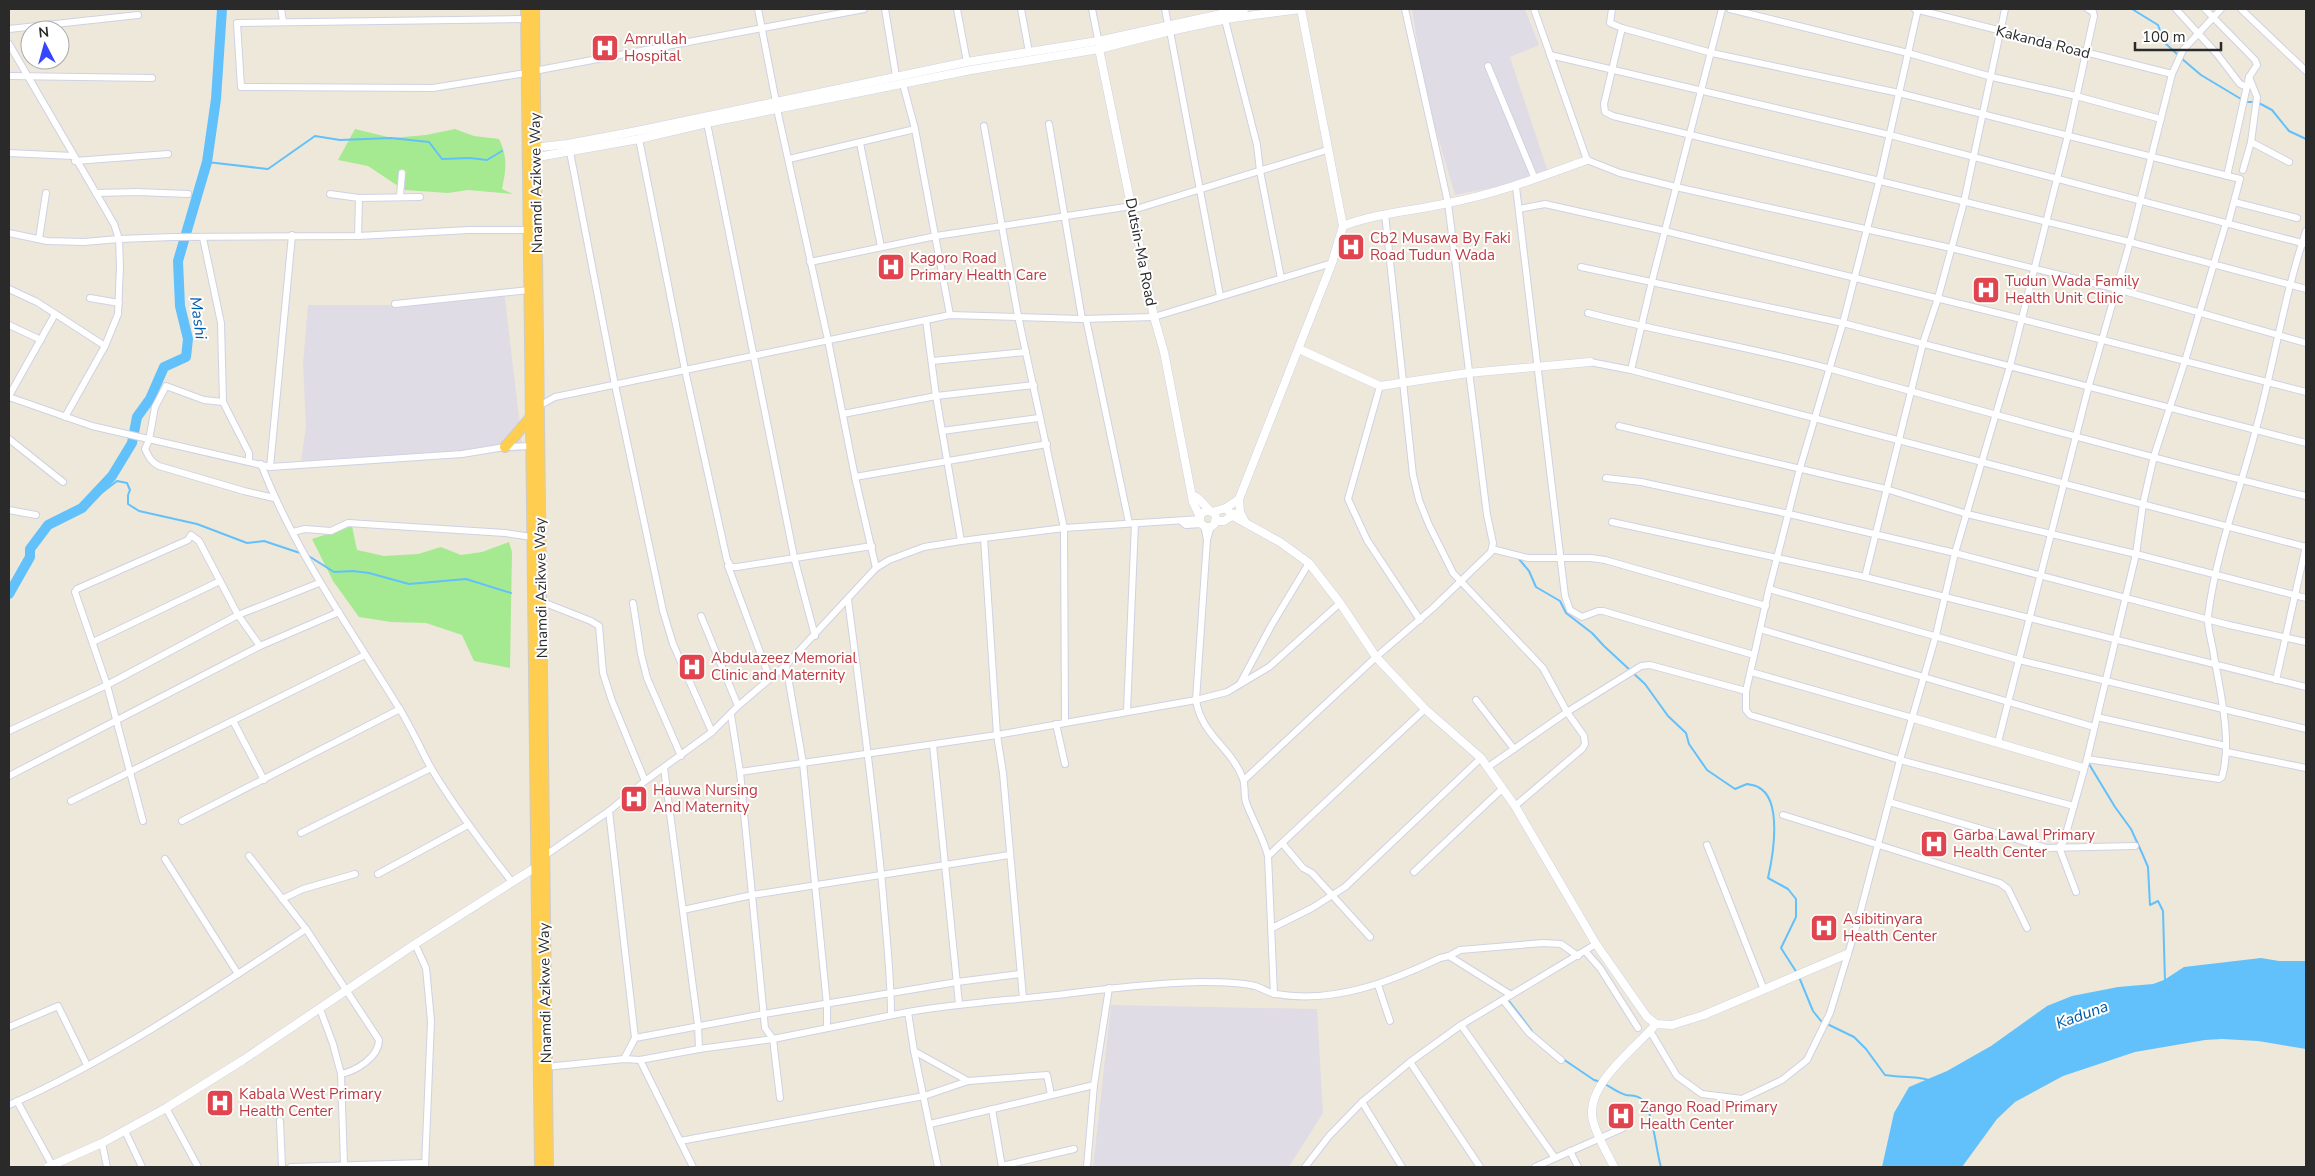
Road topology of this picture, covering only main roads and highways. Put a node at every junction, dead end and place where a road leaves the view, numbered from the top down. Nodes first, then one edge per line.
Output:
1 (534, 9) edge
2 (526, 14) edge
3 (530, 72) junction
4 (532, 153) junction
5 (531, 417) junction
6 (505, 447) road end
7 (540, 1167) edge
8 (548, 1167) edge

1 - 3 highway, Nnamdi Azikwe Way
2 - 3 highway, Nnamdi Azikwe Way
3 - 4 highway, Nnamdi Azikwe Way
4 - 5 highway, Nnamdi Azikwe Way
4 - 8 highway, Nnamdi Azikwe Way
5 - 6 highway
5 - 7 highway, Nnamdi Azikwe Way

